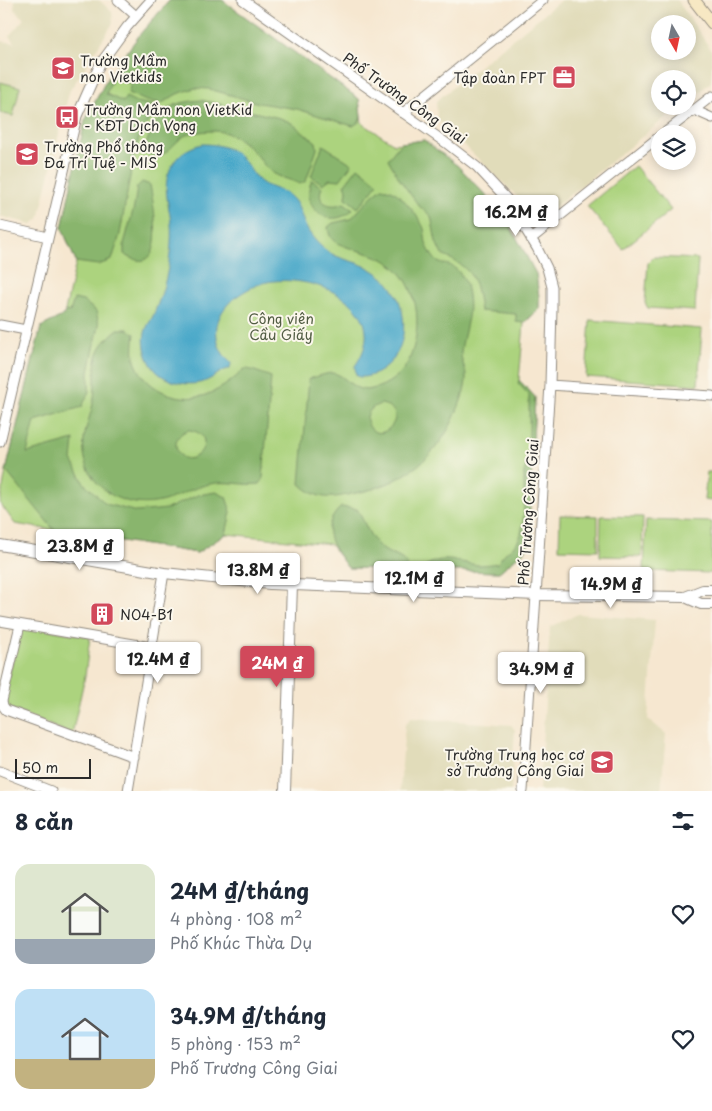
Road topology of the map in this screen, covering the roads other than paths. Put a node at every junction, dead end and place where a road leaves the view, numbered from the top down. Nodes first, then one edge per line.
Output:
1 (118, 0) edge
2 (152, 0) edge
3 (243, 0) edge
4 (543, 0) edge
5 (694, 0) edge
6 (136, 16) junction
7 (712, 23) edge
8 (712, 96) edge
9 (696, 108) edge
10 (696, 111) edge
11 (403, 113) junction
12 (687, 115) edge
13 (712, 118) edge
14 (674, 125) edge
15 (651, 143) edge
16 (0, 226) edge
17 (48, 237) junction
18 (531, 239) junction
19 (0, 325) edge
20 (26, 330) junction
21 (550, 385) junction
22 (712, 396) edge
23 (0, 442) edge
24 (0, 546) edge
25 (164, 573) junction
26 (292, 586) junction
27 (712, 590) edge
28 (537, 595) junction
29 (685, 597) junction
30 (712, 604) edge
31 (0, 621) edge
32 (20, 625) junction
33 (151, 647) junction
34 (134, 757) junction
35 (0, 771) edge
36 (51, 791) edge
37 (128, 791) edge
38 (286, 791) edge
39 (523, 791) edge

1 - 6 street
2 - 6 street
3 - 11 street, Phố Trương Công Giai
4 - 11 street
5 - 7 main road
6 - 17 street
8 - 9 street
10 - 13 street
11 - 18 street, Phố Trương Công Giai
12 - 14 street
15 - 18 street
16 - 17 street
17 - 20 street
18 - 21 street, Phố Trương Công Giai
19 - 20 street
20 - 23 street
21 - 22 street
21 - 28 street, Phố Trương Công Giai
24 - 25 street
25 - 26 street
25 - 33 street
26 - 28 street
26 - 38 street
27 - 29 street
28 - 29 street
28 - 39 street, Phố Trương Công Giai
29 - 30 street
31 - 32 street
32 - 33 street
32 - 34 street
33 - 34 street
34 - 37 street
35 - 36 street

